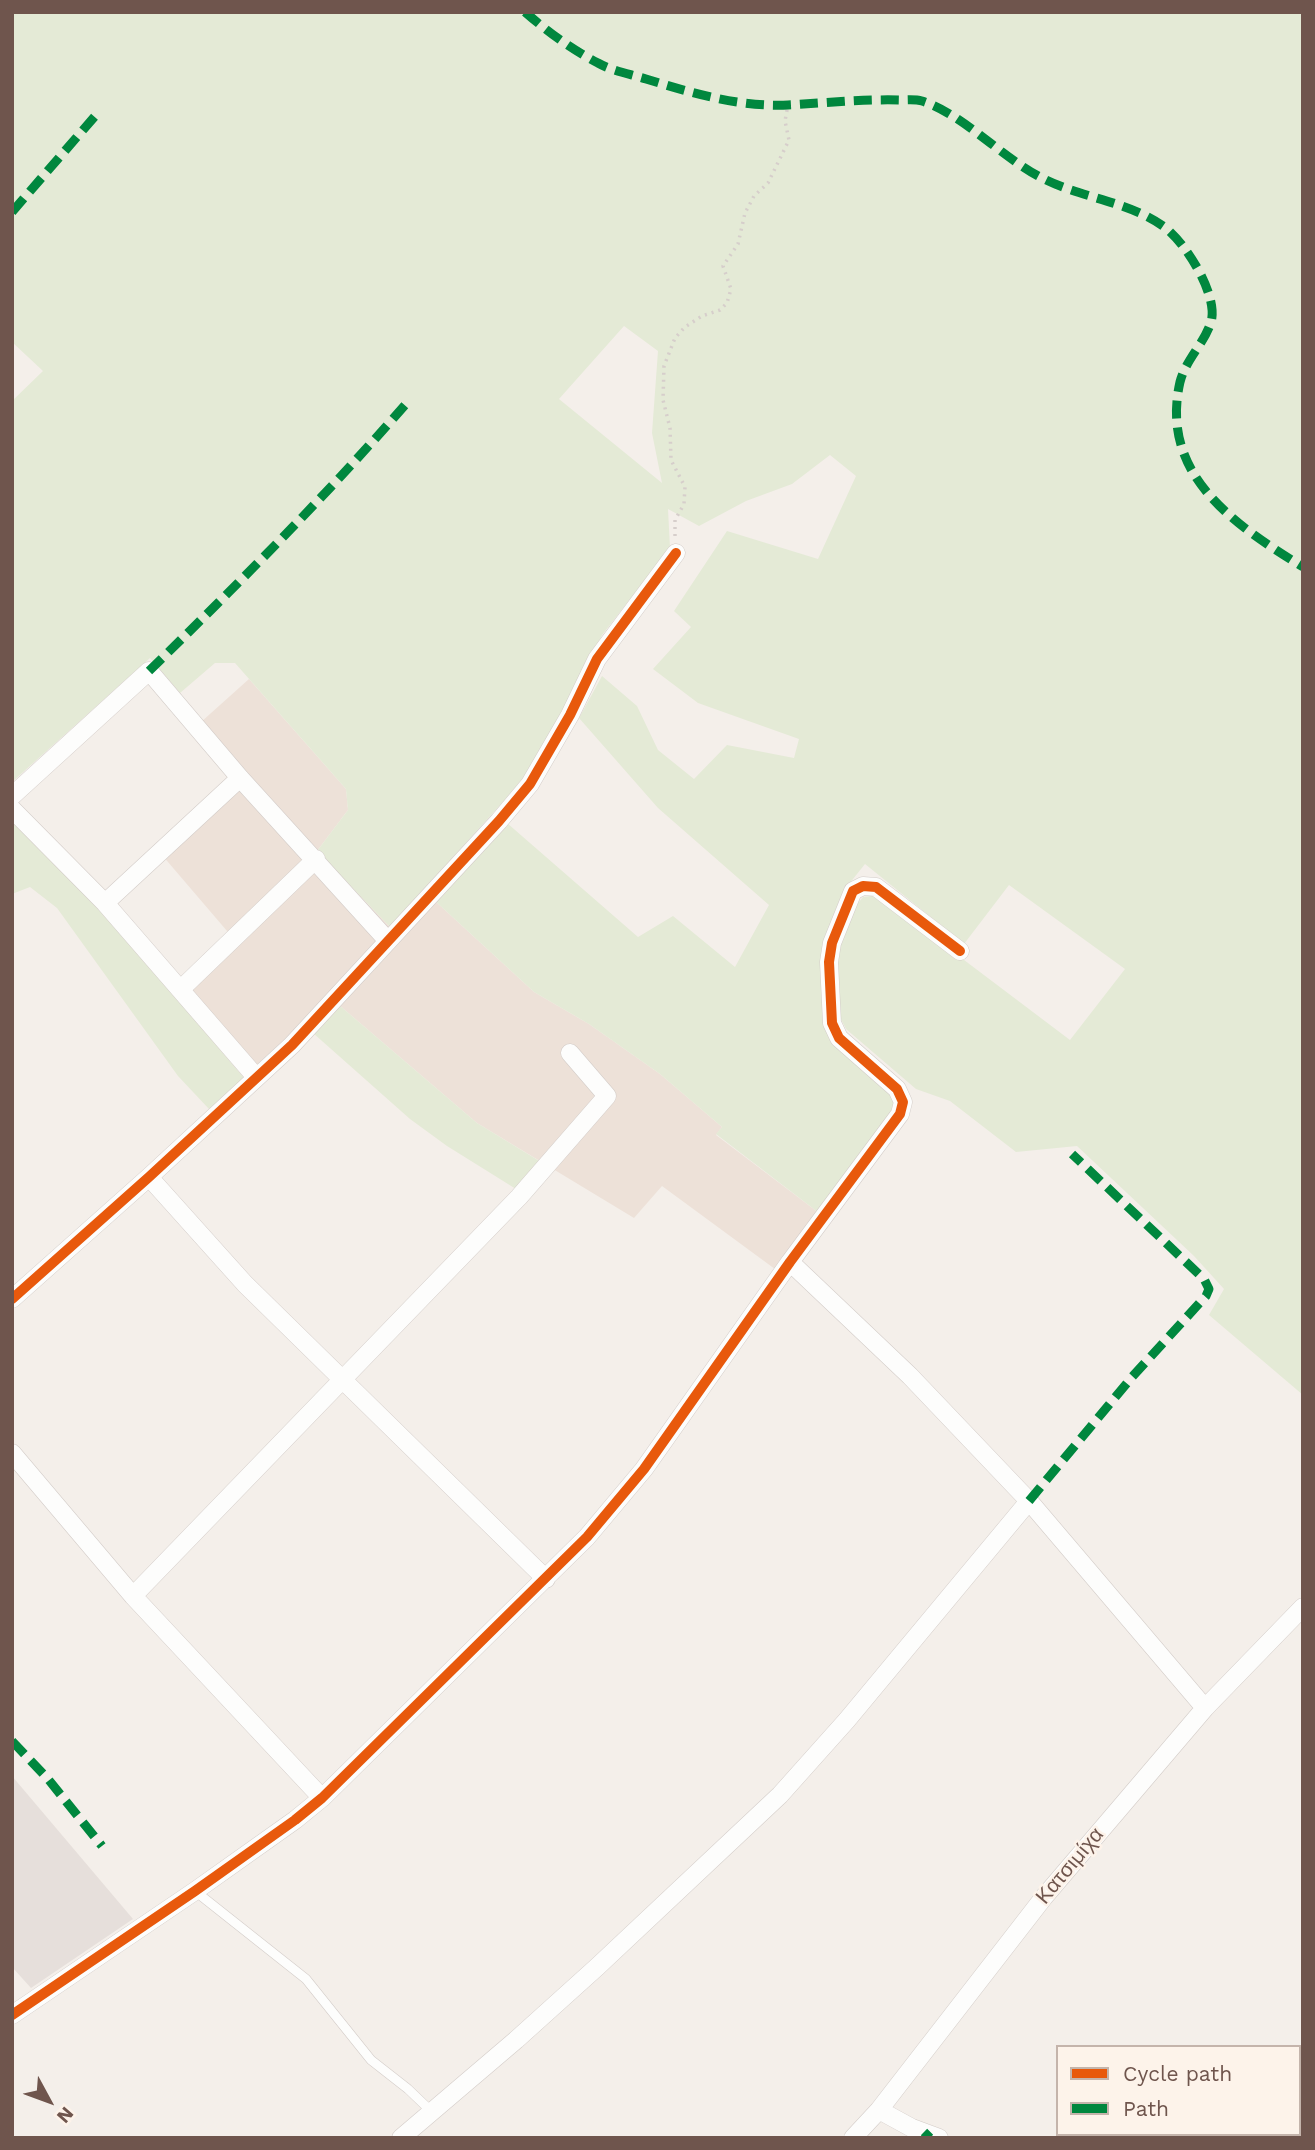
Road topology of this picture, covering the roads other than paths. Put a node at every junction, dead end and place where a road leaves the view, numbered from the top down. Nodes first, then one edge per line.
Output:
1 (676, 553) road end
2 (240, 778) junction
3 (12, 796) edge
4 (12, 809) edge
5 (316, 859) junction
6 (105, 903) junction
7 (388, 941) junction
8 (960, 951) dead end
9 (181, 989) junction
10 (569, 1053) dead end
11 (256, 1077) junction
12 (149, 1177) junction
13 (790, 1262) junction
14 (12, 1299) edge
15 (341, 1379) junction
16 (12, 1453) edge
17 (1029, 1501) junction
18 (546, 1579) junction
19 (133, 1596) junction
20 (1303, 1607) edge
21 (1205, 1708) junction
22 (322, 1798) junction
23 (195, 1891) junction
24 (12, 2015) edge
25 (878, 2110) junction
26 (432, 2112) junction
27 (401, 2138) edge
28 (853, 2138) edge
29 (939, 2138) edge

1 - 7 street
2 - 3 street
2 - 5 street
2 - 6 street
4 - 6 street
5 - 7 street
5 - 9 street
6 - 9 street
7 - 11 street
8 - 13 street
9 - 11 street
10 - 15 street
11 - 12 street
12 - 14 street
12 - 15 street
13 - 17 street
13 - 18 street
15 - 18 street
15 - 19 street
16 - 19 street
17 - 21 street
17 - 26 street
18 - 22 street
19 - 22 street
20 - 21 street, Κατσιμίχα
21 - 25 street, Κατσιμίχα
22 - 23 street
23 - 24 street
23 - 26 lane
25 - 28 street, Κατσιμίχα
25 - 29 street
26 - 27 street

